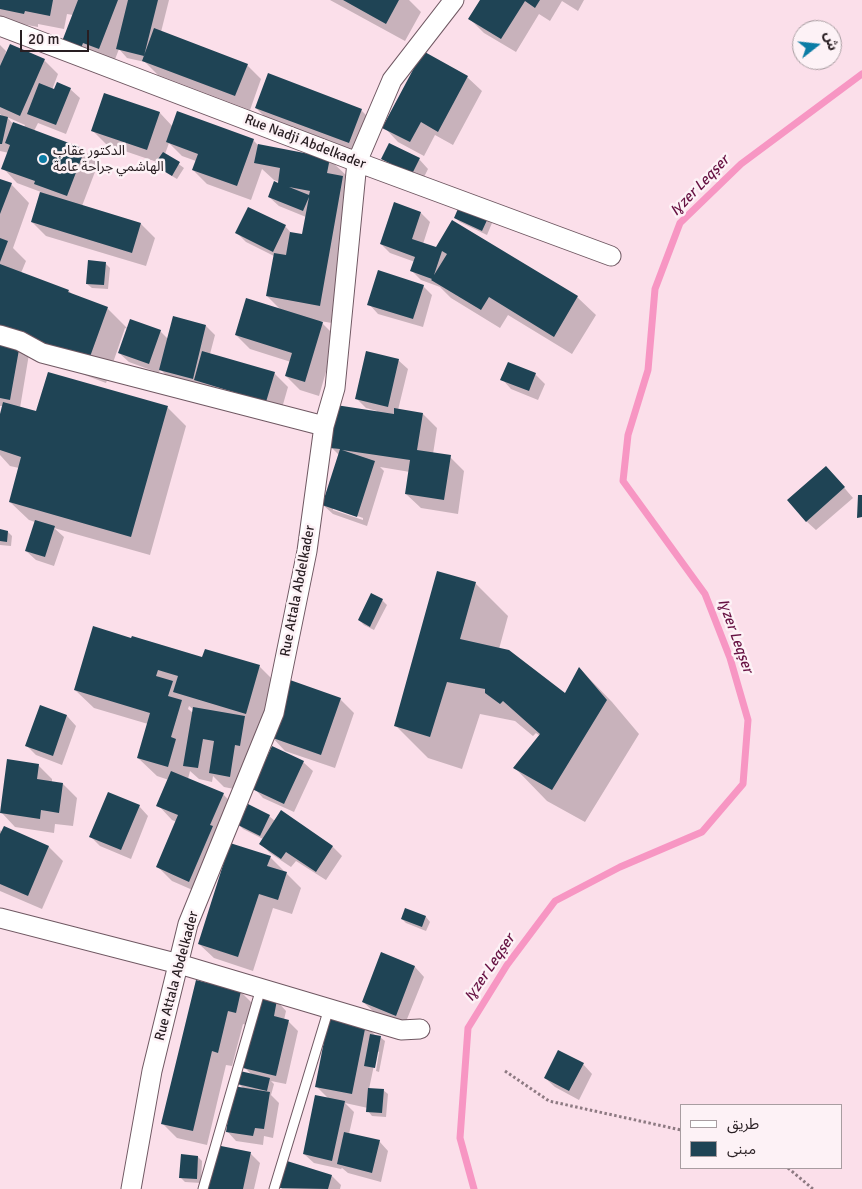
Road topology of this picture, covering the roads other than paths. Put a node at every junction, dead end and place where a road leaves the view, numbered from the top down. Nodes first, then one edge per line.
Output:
1 (454, 0) edge
2 (0, 26) edge
3 (357, 162) junction
4 (611, 256) dead end
5 (0, 335) edge
6 (324, 426) junction
7 (0, 918) edge
8 (179, 964) junction
9 (261, 988) junction
10 (329, 1008) junction
11 (420, 1029) dead end
12 (131, 1189) edge
13 (203, 1189) edge
14 (274, 1189) edge

1 - 3 street, Rue Attala Abdelkader
2 - 3 street, Rue Nadji Abdelkader
3 - 4 street, Rue Nadji Abdelkader
3 - 6 street, Rue Attala Abdelkader
5 - 6 street
6 - 8 street, Rue Attala Abdelkader
7 - 8 street
8 - 9 street
8 - 12 street, Rue Attala Abdelkader
9 - 10 street
9 - 13 lane
10 - 11 street
10 - 14 lane

